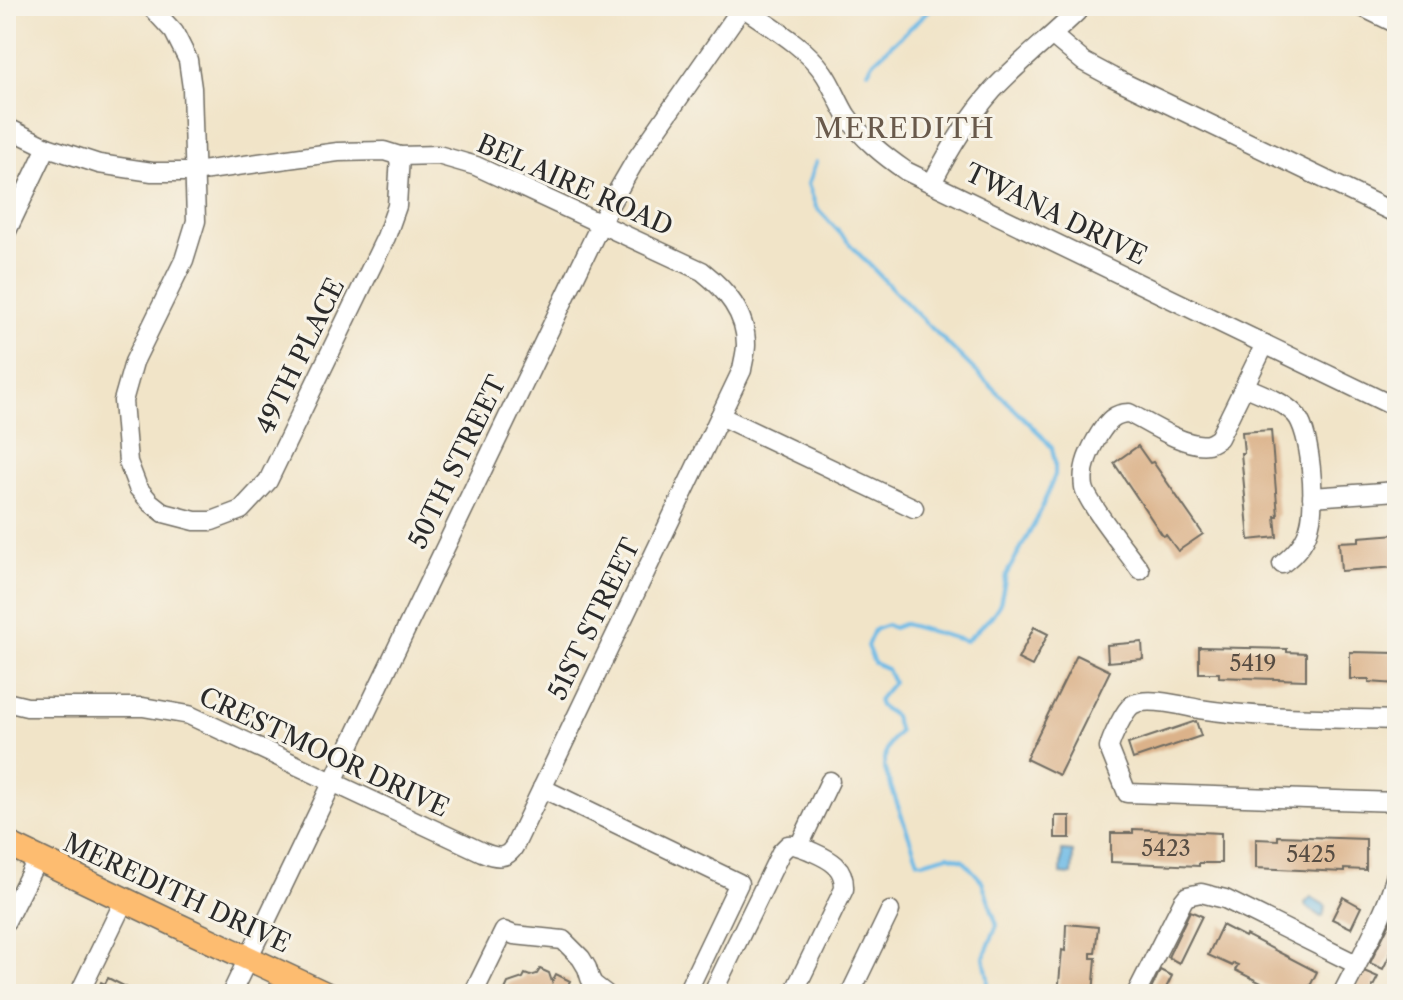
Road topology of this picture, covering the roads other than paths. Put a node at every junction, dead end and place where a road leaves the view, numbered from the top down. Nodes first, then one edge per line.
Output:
1 (150, 6) edge
2 (742, 6) edge
3 (1083, 6) edge
4 (1360, 6) edge
5 (1397, 24) edge
6 (1053, 36) junction
7 (6, 127) edge
8 (47, 147) junction
9 (400, 156) junction
10 (194, 172) junction
11 (932, 183) junction
12 (1397, 214) edge
13 (600, 224) junction
14 (6, 233) edge
15 (1265, 344) junction
16 (1246, 387) junction
17 (1397, 408) edge
18 (720, 416) junction
19 (1397, 491) edge
20 (1312, 497) junction
21 (914, 508) dead end
22 (1282, 564) dead end
23 (1140, 570) dead end
24 (6, 702) edge
25 (1397, 720) edge
26 (830, 781) dead end
27 (332, 783) junction
28 (542, 788) junction
29 (1397, 802) edge
30 (6, 843) edge
31 (515, 845) joint
32 (799, 846) junction
33 (38, 858) junction
34 (1397, 871) edge
35 (125, 899) junction
36 (890, 911) dead end
37 (6, 921) edge
38 (248, 958) junction
39 (1356, 964) junction
40 (79, 994) edge
41 (231, 994) edge
42 (325, 994) edge
43 (473, 994) edge
44 (606, 994) edge
45 (686, 994) edge
46 (712, 994) edge
47 (793, 994) edge
48 (850, 994) edge
49 (1136, 994) edge
50 (1342, 994) edge

1 - 10 street
2 - 11 street, TWANA DRIVE
2 - 13 street, 50TH STREET
3 - 6 street
4 - 5 street
6 - 11 street
6 - 12 street
7 - 8 street, BEL AIRE ROAD
8 - 10 street, BEL AIRE ROAD
8 - 14 street
9 - 10 street, BEL AIRE ROAD
9 - 10 street, 49TH PLACE
9 - 13 street, BEL AIRE ROAD
11 - 15 street, TWANA DRIVE
13 - 18 street, BEL AIRE ROAD
13 - 27 street, 50TH STREET
15 - 16 street
15 - 17 street, TWANA DRIVE
16 - 20 street
16 - 23 street
18 - 21 street
18 - 28 street, 51ST STREET
19 - 20 street
20 - 22 street
24 - 27 street, CRESTMOOR DRIVE
25 - 29 street
26 - 32 street
27 - 31 street, CRESTMOOR DRIVE
27 - 38 street, 50TH STREET
28 - 31 street, 51ST STREET
28 - 45 street
30 - 33 main road, MEREDITH DRIVE
32 - 46 street
32 - 47 street
33 - 35 main road, MEREDITH DRIVE
33 - 37 street
34 - 39 street
35 - 38 main road, MEREDITH DRIVE
35 - 40 street
36 - 48 street
38 - 41 street, 50TH STREET
38 - 42 main road, MEREDITH DRIVE
39 - 49 street
39 - 50 street
43 - 44 street

